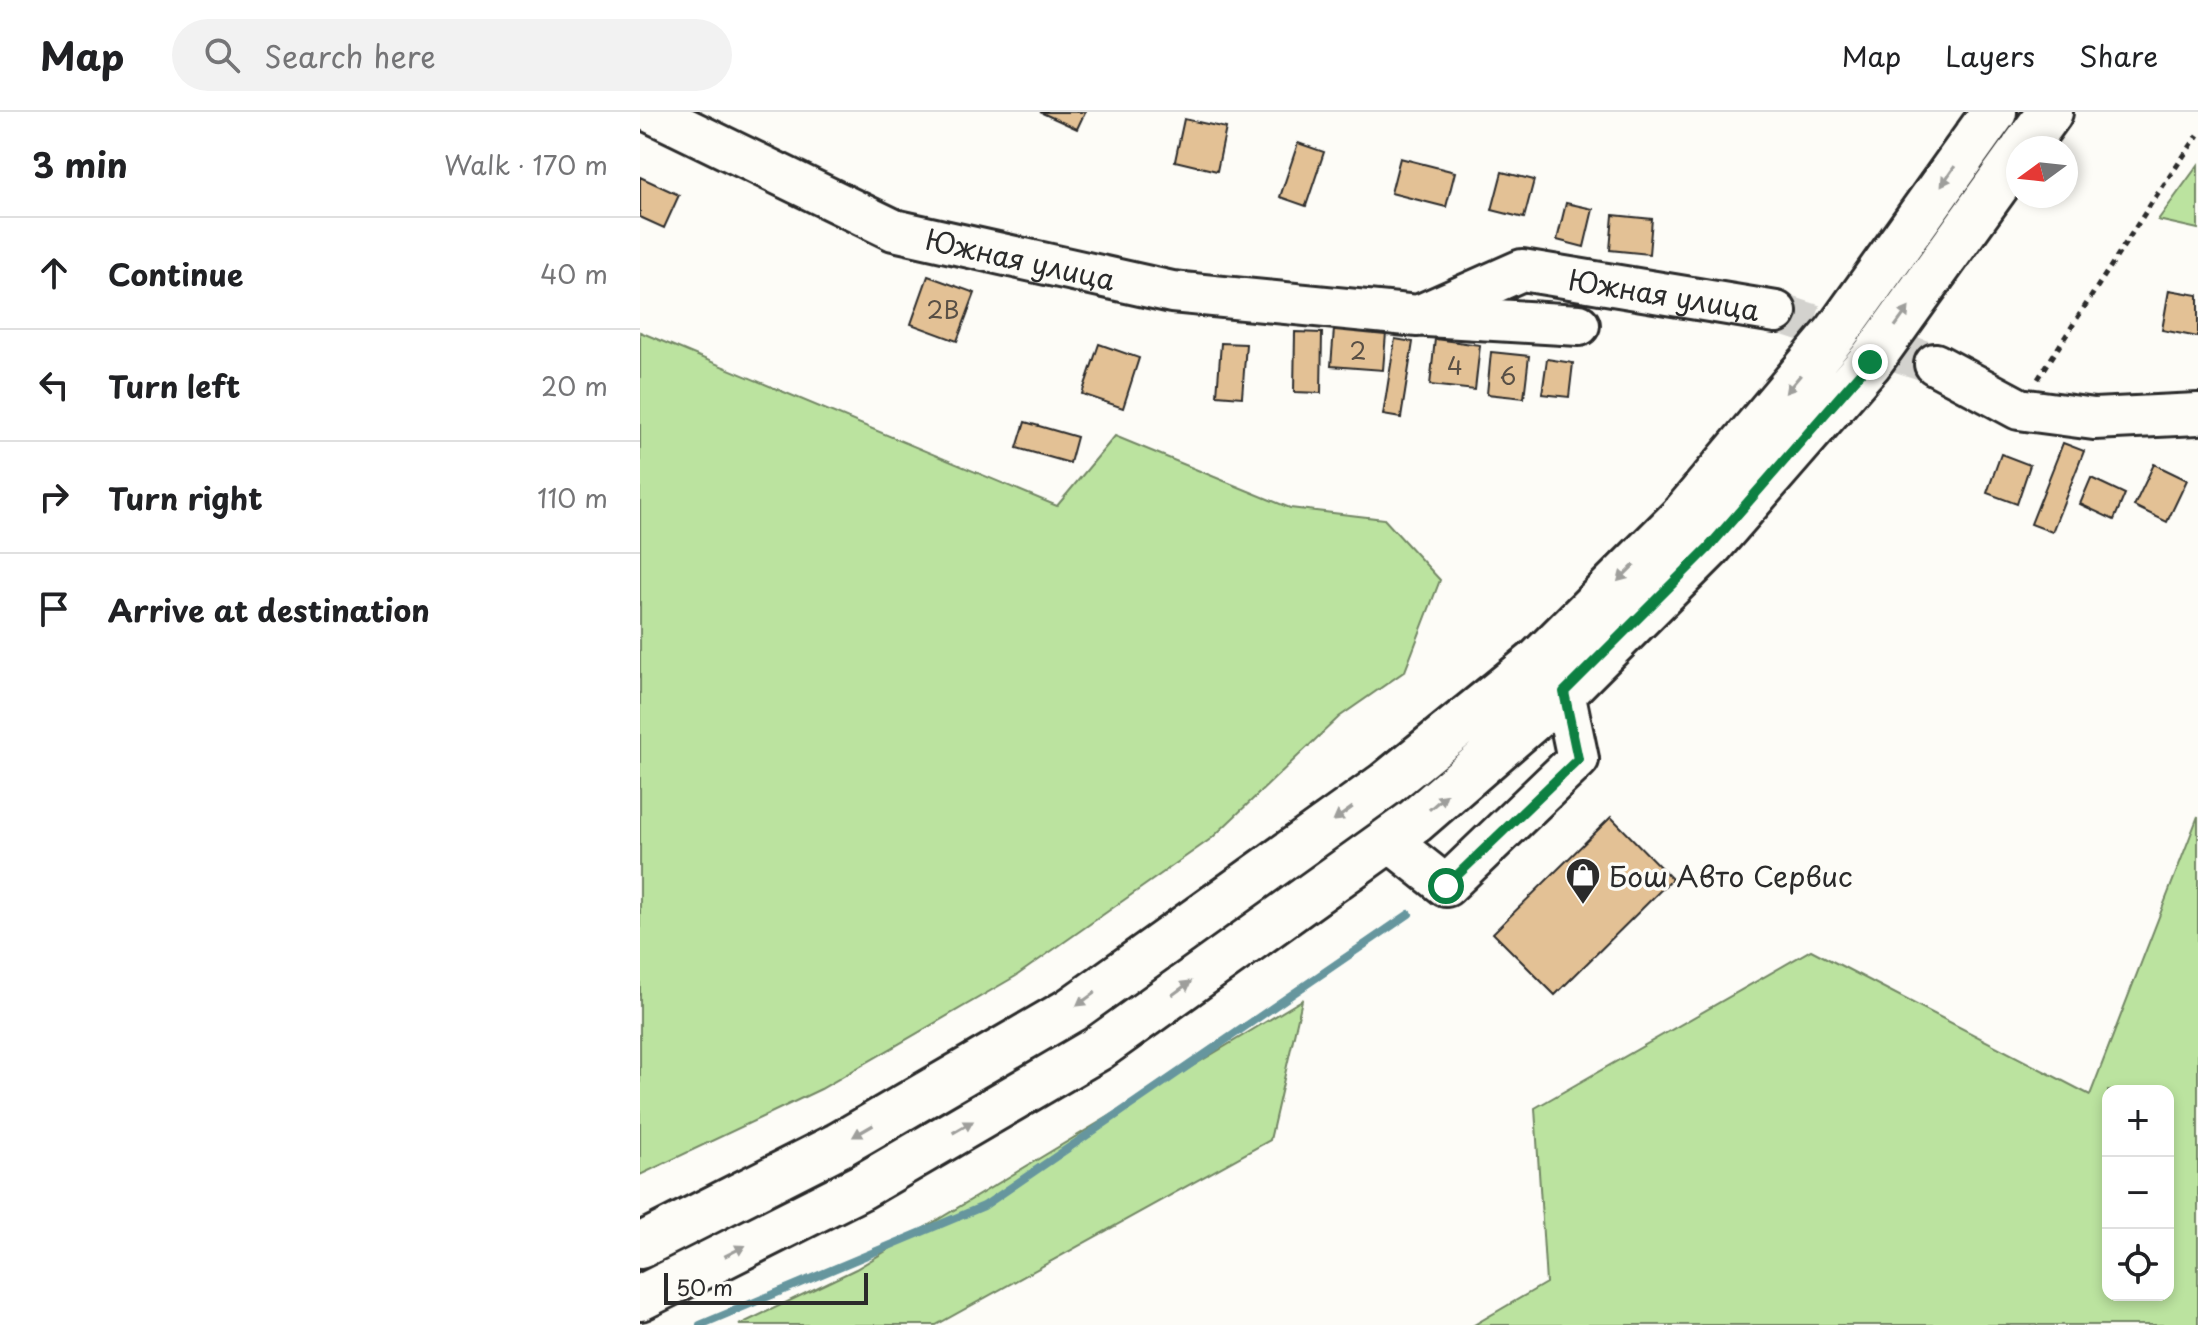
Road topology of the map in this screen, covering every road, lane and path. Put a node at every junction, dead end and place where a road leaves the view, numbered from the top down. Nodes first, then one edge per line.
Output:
1 (651, 112) edge
2 (1994, 112) edge
3 (2050, 112) edge
4 (2198, 135) edge
5 (2033, 136) edge
6 (2006, 173) edge
7 (1776, 312) tunnel mouth
8 (1418, 316) junction
9 (1579, 325) dead end
10 (1935, 364) tunnel mouth
11 (2019, 409) junction
12 (2198, 414) edge
13 (1564, 692) junction
14 (1388, 840) junction
15 (640, 1246) edge
16 (640, 1298) edge

1 - 8 street, Южная улица
2 -> 15 main road
3 - 5 main road
4 - 11 path
13 -> 6 main road
7 - 8 street, Южная улица
8 - 9 street, Южная улица
10 - 11 street
11 - 12 street
14 -> 13 main road
13 - 14 street
16 -> 14 main road

